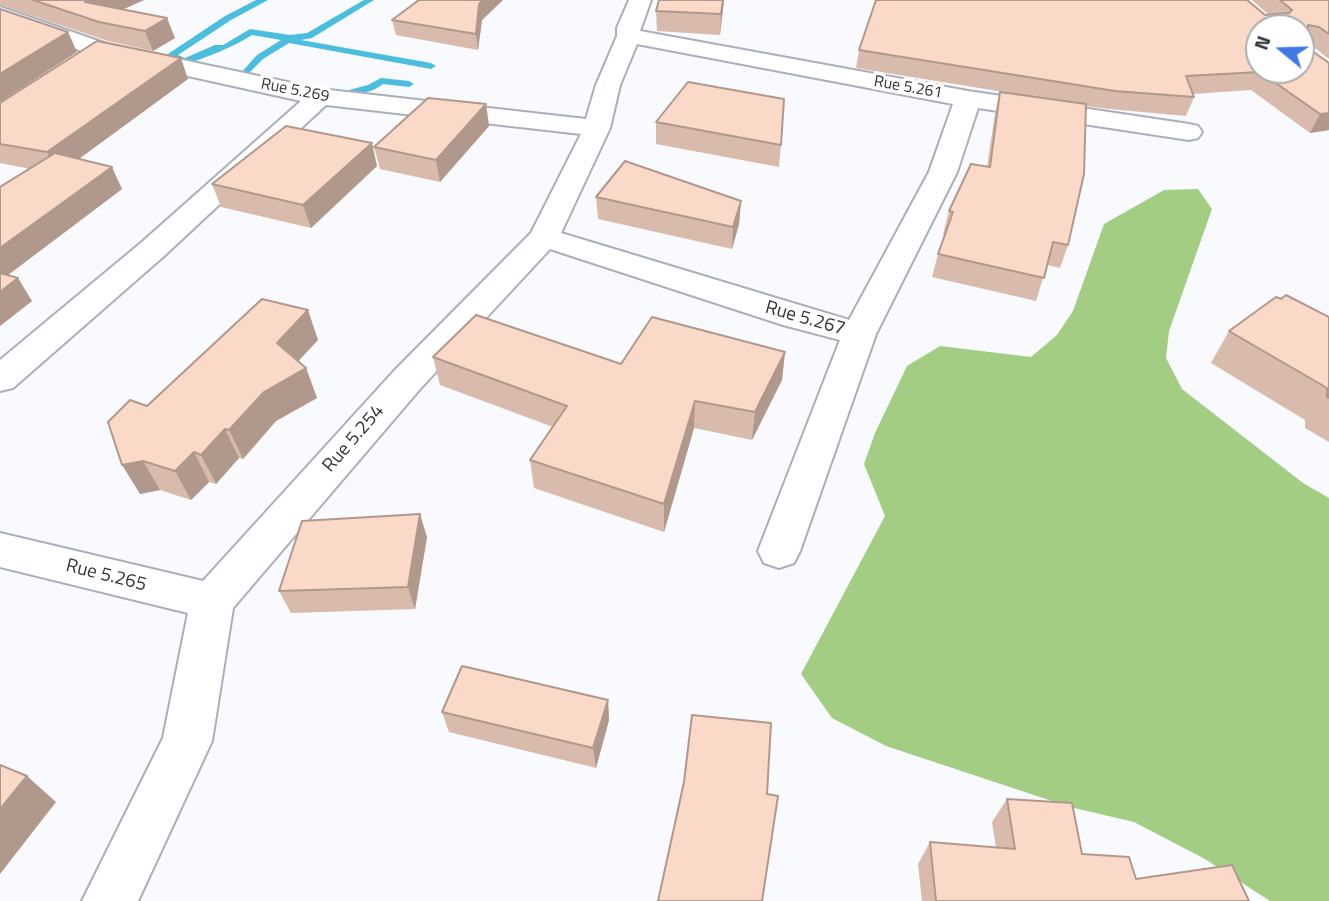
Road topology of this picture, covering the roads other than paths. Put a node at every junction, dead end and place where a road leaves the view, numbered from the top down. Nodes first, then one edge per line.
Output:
1 (640, 0) edge
2 (0, 14) edge
3 (629, 36) junction
4 (101, 50) junction
5 (78, 65) edge
6 (320, 97) junction
7 (968, 99) junction
8 (597, 128) junction
9 (1189, 132) dead end
10 (544, 237) junction
11 (859, 334) junction
12 (0, 379) edge
13 (0, 550) edge
14 (779, 551) dead end
15 (212, 601) junction
16 (110, 901) edge

1 - 3 street, Rue 5.254
2 - 4 street, Rue 5.269
3 - 7 street, Rue 5.261
3 - 8 street, Rue 5.254
4 - 5 street
4 - 6 street, Rue 5.269
6 - 8 street, Rue 5.269
6 - 12 street
7 - 9 street, Rue 5.261
7 - 11 street, Rue 5.267
8 - 10 street, Rue 5.254
10 - 11 street, Rue 5.267
10 - 15 street, Rue 5.254
11 - 14 street
13 - 15 street, Rue 5.265
15 - 16 street

